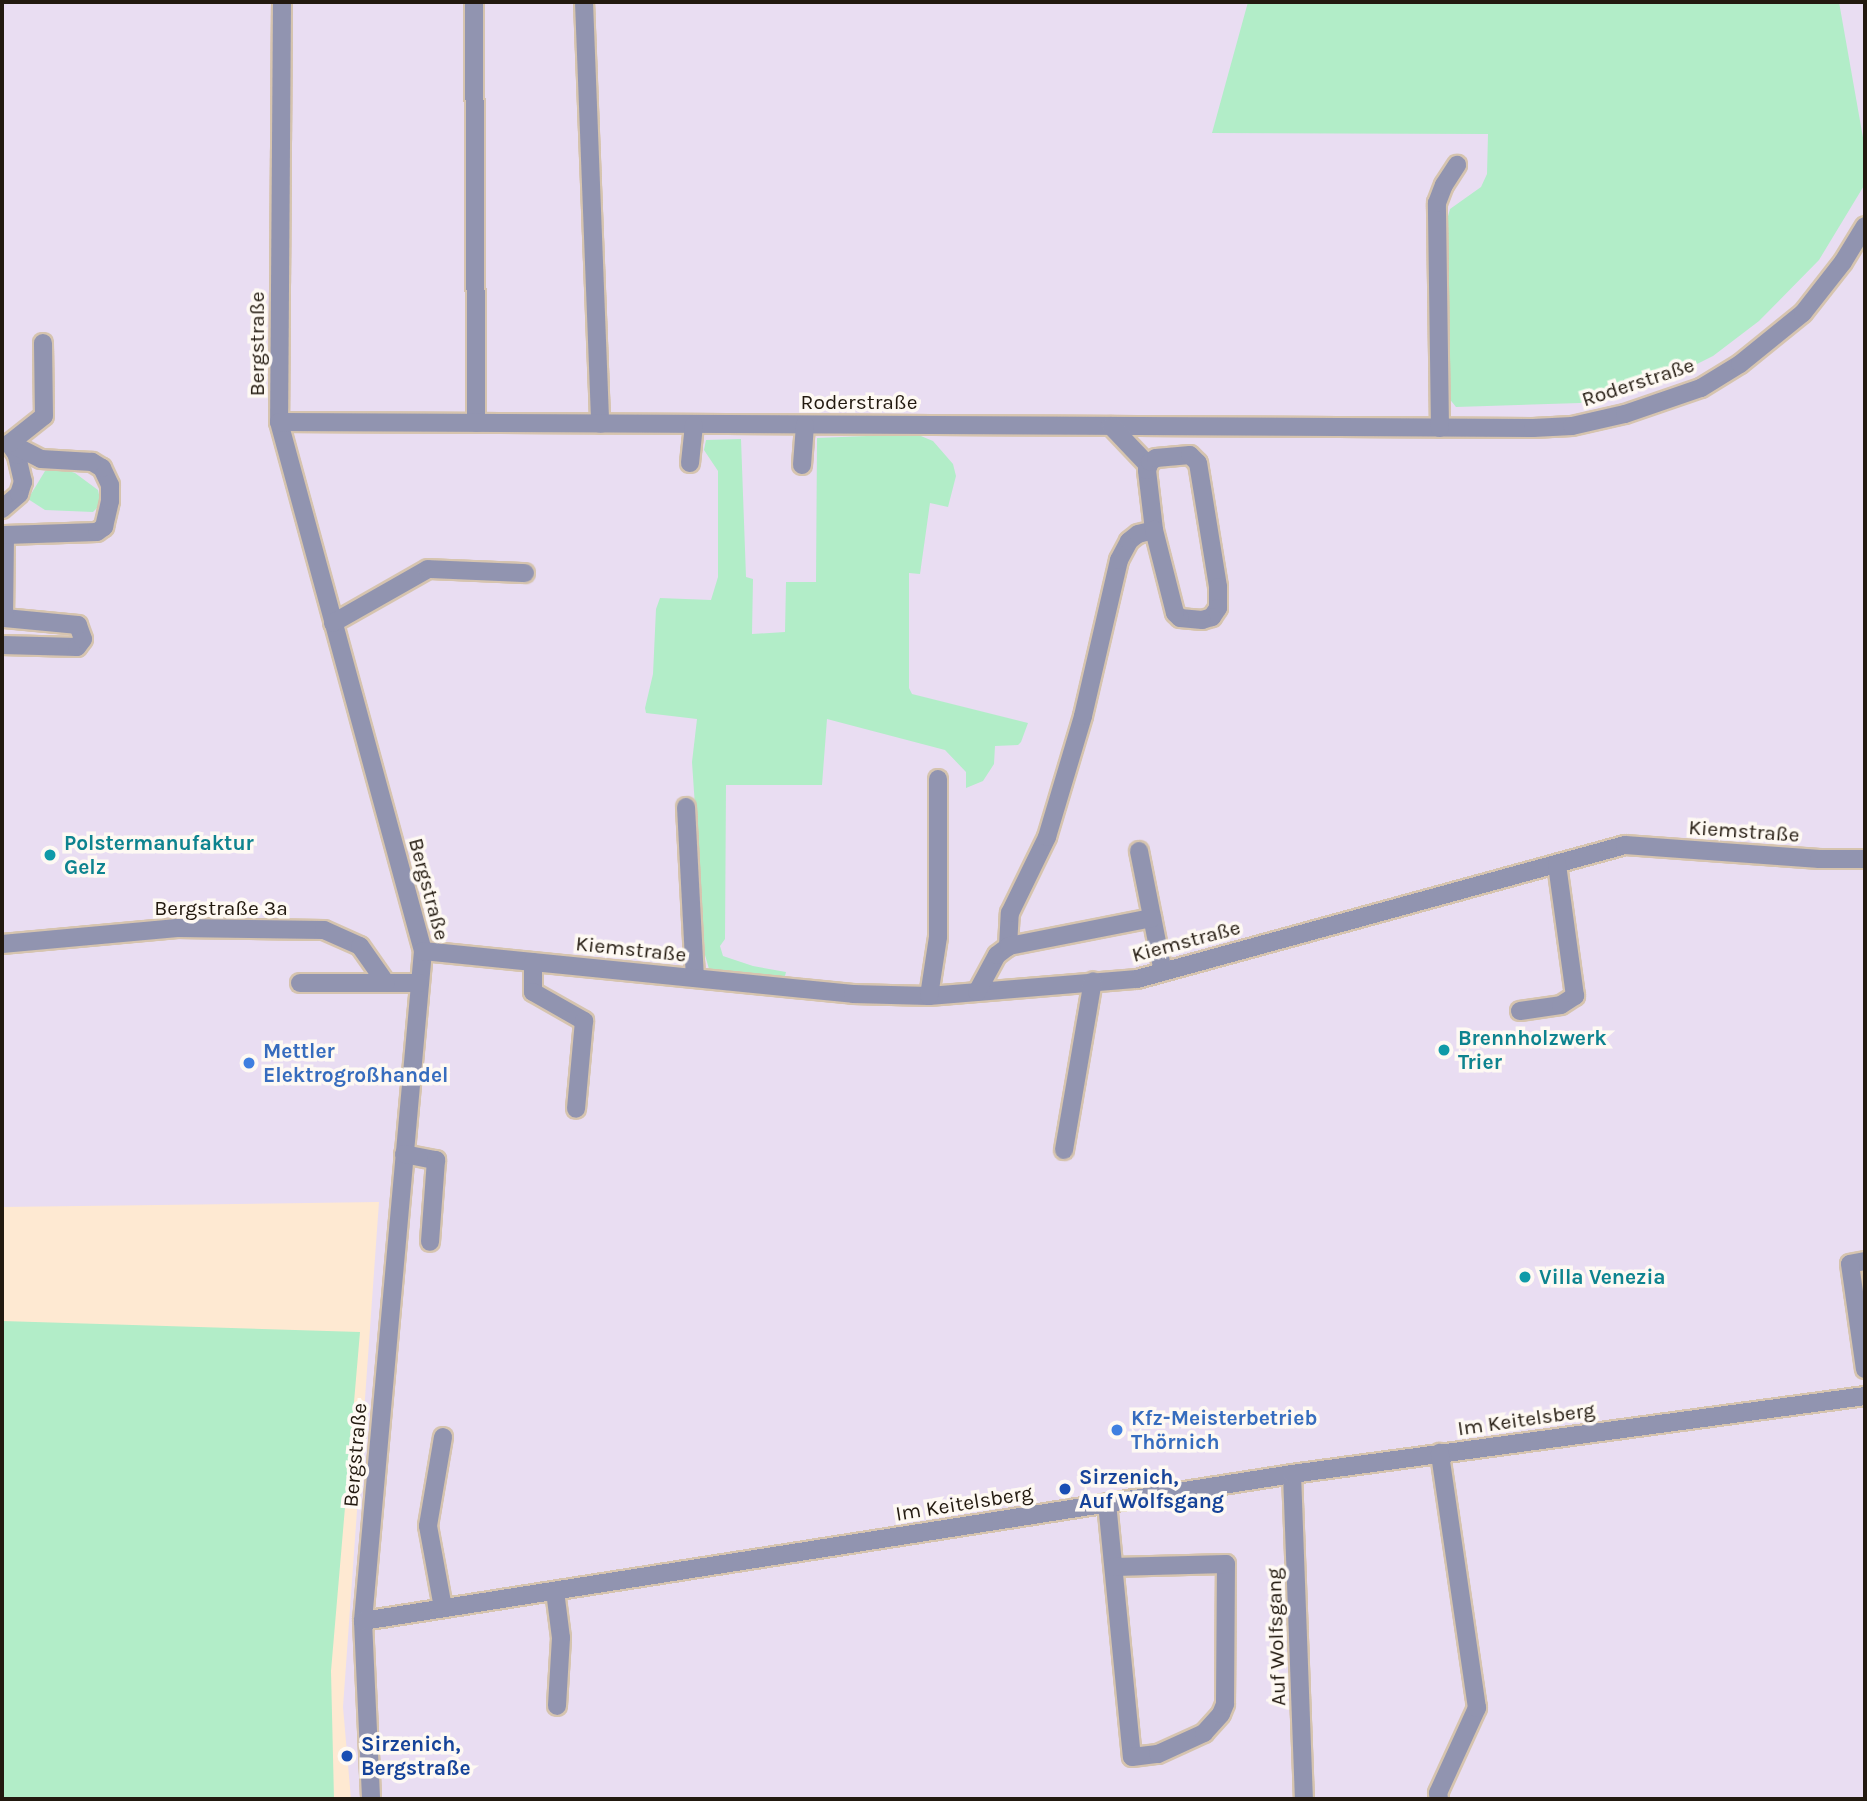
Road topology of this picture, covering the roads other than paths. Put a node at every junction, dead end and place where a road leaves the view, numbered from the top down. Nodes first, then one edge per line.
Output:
1 (282, 2) edge
2 (474, 2) edge
3 (584, 2) edge
4 (1457, 165) dead end
5 (1865, 226) edge
6 (43, 343) dead end
7 (279, 422) junction
8 (477, 423) junction
9 (600, 424) junction
10 (694, 425) junction
11 (805, 425) junction
12 (1111, 426) junction
13 (1440, 428) junction
14 (6, 442) edge
15 (690, 463) dead end
16 (802, 465) dead end
17 (1148, 465) junction
18 (2, 509) edge
19 (1154, 530) junction
20 (525, 573) dead end
21 (334, 623) junction
22 (10, 646) edge
23 (938, 779) dead end
24 (686, 807) dead end
25 (1139, 851) dead end
26 (1865, 859) edge
27 (1557, 864) junction
28 (1152, 918) junction
29 (2, 944) edge
30 (1007, 947) junction
31 (423, 951) junction
32 (533, 962) junction
33 (1163, 972) junction
34 (695, 978) junction
35 (1093, 981) junction
36 (300, 983) dead end
37 (386, 983) junction
38 (420, 983) junction
39 (977, 992) junction
40 (929, 996) junction
41 (1520, 1010) dead end
42 (576, 1109) dead end
43 (1064, 1150) dead end
44 (404, 1154) junction
45 (430, 1242) dead end
46 (1865, 1261) edge
47 (1865, 1369) edge
48 (1865, 1396) edge
49 (443, 1437) dead end
50 (1440, 1453) junction
51 (1292, 1474) junction
52 (1107, 1503) junction
53 (1114, 1567) junction
54 (555, 1591) junction
55 (443, 1608) junction
56 (363, 1621) junction
57 (557, 1706) dead end
58 (371, 1799) edge
59 (1304, 1799) edge
60 (1439, 1799) edge

1 - 7 street, Bergstraße
2 - 8 street
3 - 9 street
4 - 13 street
5 - 13 street, Roderstraße
6 - 14 street
7 - 8 street, Roderstraße
7 - 21 street, Bergstraße
8 - 9 street, Roderstraße
9 - 10 street, Roderstraße
10 - 11 street, Roderstraße
10 - 15 street
11 - 12 street, Roderstraße
11 - 16 street
12 - 13 street, Roderstraße
12 - 17 street
14 - 18 street
14 - 22 street
17 - 19 street
17 - 19 street
19 - 30 street
20 - 21 street
21 - 31 street, Bergstraße
23 - 40 street
24 - 34 street
25 - 28 street
26 - 27 street, Kiemstraße
27 - 33 street, Kiemstraße
27 - 41 street
28 - 30 street
28 - 33 street
29 - 37 street, Bergstraße 3a
30 - 39 street
31 - 32 street, Kiemstraße
31 - 38 street, Bergstraße
32 - 34 street, Kiemstraße
32 - 42 street
33 - 35 street, Kiemstraße
34 - 40 street, Kiemstraße
35 - 39 street, Kiemstraße
35 - 43 street
36 - 37 street
37 - 38 street
38 - 44 street, Bergstraße
39 - 40 street, Kiemstraße
44 - 45 street
44 - 56 street, Bergstraße
46 - 47 street
48 - 50 street, Im Keitelsberg
49 - 55 street
50 - 51 street, Im Keitelsberg
50 - 60 street
51 - 52 street, Im Keitelsberg
51 - 59 street, Auf Wolfsgang
52 - 53 street
52 - 54 street, Im Keitelsberg
53 - 53 street
54 - 55 street, Im Keitelsberg
54 - 57 street
55 - 56 street, Im Keitelsberg
56 - 58 street, Bergstraße

